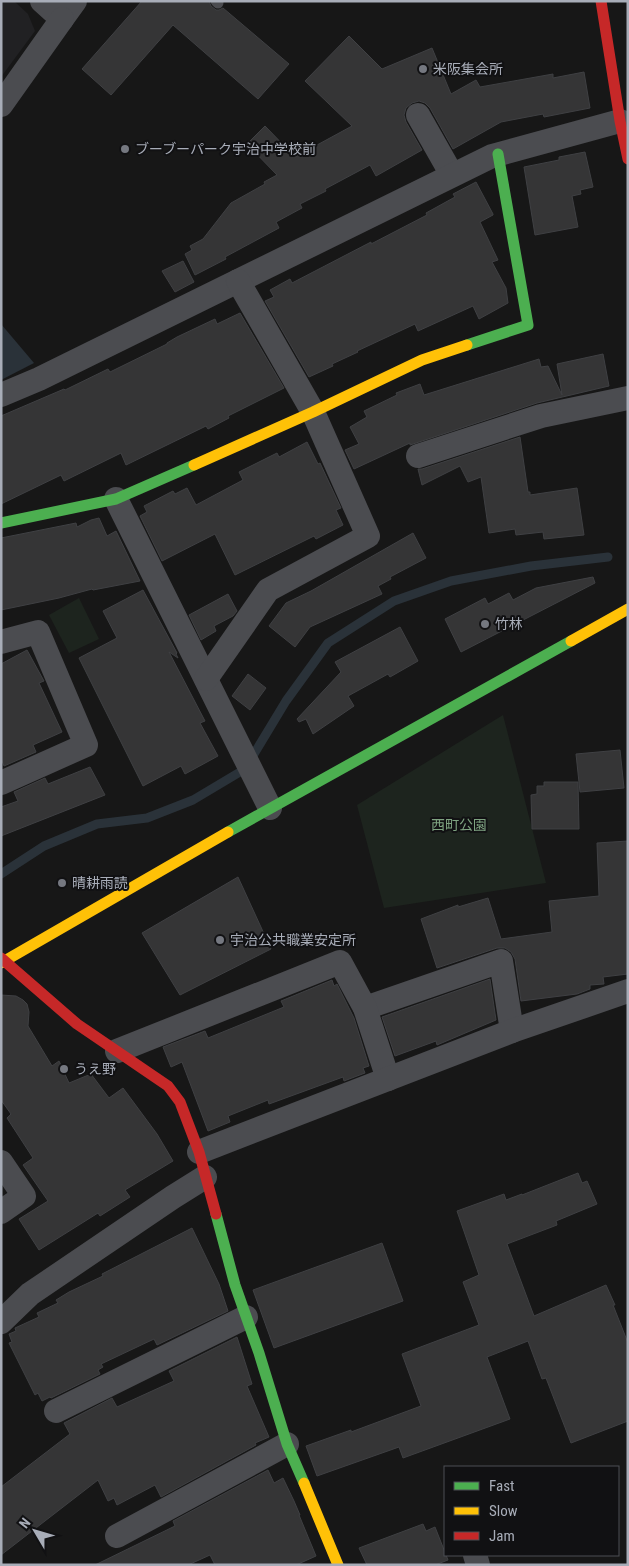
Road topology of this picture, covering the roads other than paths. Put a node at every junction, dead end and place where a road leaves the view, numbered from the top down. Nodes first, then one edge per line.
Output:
1 (42, 1) edge
2 (601, 1) edge
3 (69, 10) edge
4 (1, 105) edge
5 (418, 115) dead end
6 (620, 121) junction
7 (498, 154) junction
8 (628, 159) edge
9 (452, 175) junction
10 (238, 281) junction
11 (1, 395) edge
12 (628, 398) edge
13 (312, 412) junction
14 (418, 456) dead end
15 (116, 499) junction
16 (1, 523) edge
17 (628, 609) edge
18 (1, 642) edge
19 (206, 679) junction
20 (1, 783) edge
21 (270, 808) junction
22 (2, 961) edge
23 (628, 991) edge
24 (365, 1008) junction
25 (512, 1031) junction
26 (117, 1051) junction
27 (388, 1079) junction
28 (199, 1152) junction
29 (1, 1162) edge
30 (205, 1177) junction
31 (1, 1212) edge
32 (246, 1318) junction
33 (1, 1322) edge
34 (56, 1411) dead end
35 (287, 1444) junction
36 (117, 1536) dead end
37 (338, 1565) edge

1 - 3 street
2 - 6 street
3 - 4 street
5 - 9 street
6 - 7 street
6 - 8 street
7 - 9 street
7 - 13 street
9 - 10 street
10 - 11 street
10 - 13 street
12 - 14 street
13 - 15 street
13 - 19 street
15 - 16 street
15 - 19 street
17 - 21 street
18 - 20 street
19 - 21 street
21 - 22 street
22 - 26 street
23 - 25 street
24 - 25 street
24 - 26 street
24 - 27 street
25 - 27 street
26 - 28 street
27 - 28 street
28 - 30 street
29 - 31 street
30 - 32 street
30 - 33 street
32 - 34 street
32 - 35 street
35 - 36 street
35 - 37 street

